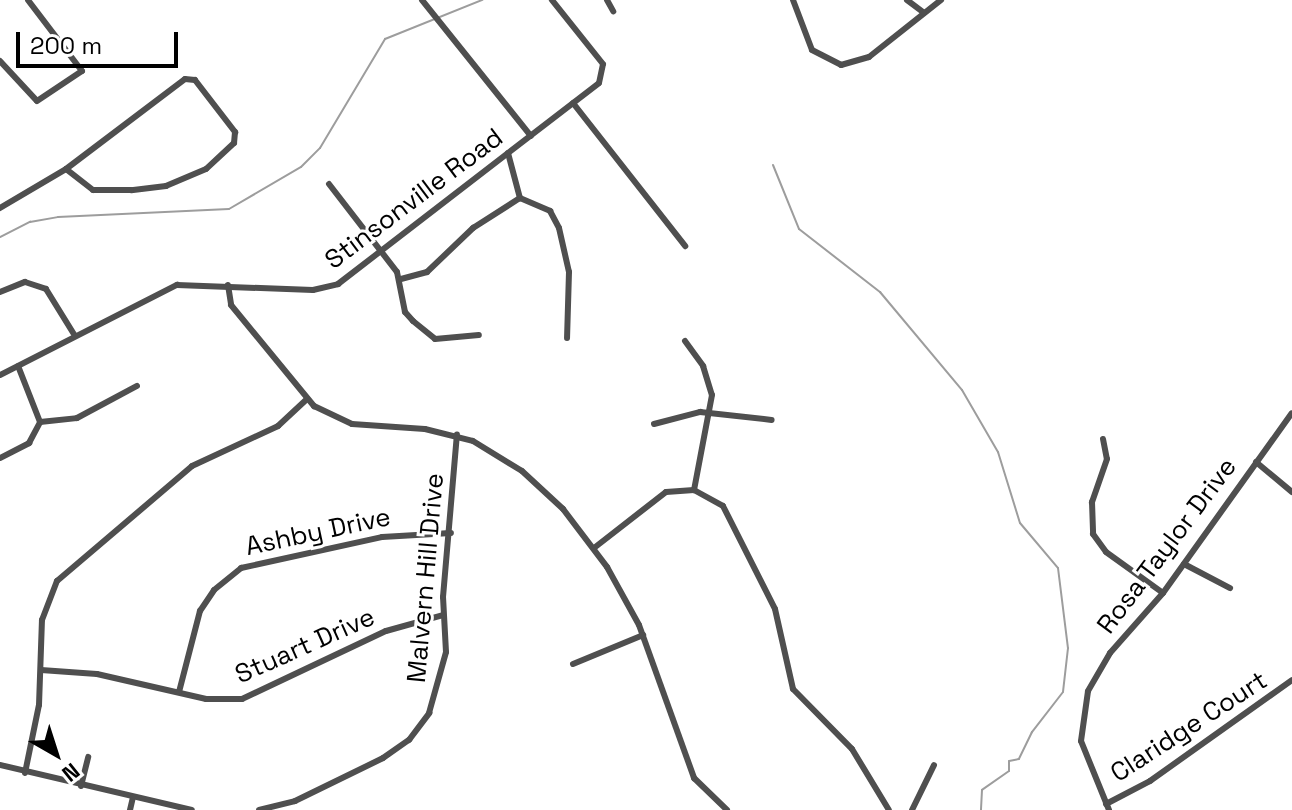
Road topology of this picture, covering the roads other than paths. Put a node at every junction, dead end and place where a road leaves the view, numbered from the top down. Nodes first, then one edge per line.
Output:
1 (28, 0) edge
2 (422, 0) edge
3 (552, 0) edge
4 (607, 0) edge
5 (793, 0) edge
6 (907, 0) edge
7 (941, 0) edge
8 (613, 11) dead end
9 (924, 13) junction
10 (0, 61) edge
11 (573, 103) junction
12 (531, 136) junction
13 (508, 153) junction
14 (66, 169) junction
15 (329, 184) dead end
16 (520, 198) junction
17 (0, 208) edge
18 (685, 246) dead end
19 (381, 251) junction
20 (401, 279) junction
21 (228, 285) junction
22 (0, 292) edge
23 (479, 335) dead end
24 (75, 336) junction
25 (567, 338) dead end
26 (685, 341) dead end
27 (18, 366) junction
28 (0, 375) edge
29 (137, 386) dead end
30 (307, 399) junction
31 (711, 412) junction
32 (1292, 413) edge
33 (772, 420) dead end
34 (40, 422) junction
35 (654, 424) dead end
36 (457, 435) junction
37 (1103, 439) dead end
38 (0, 458) edge
39 (1256, 462) junction
40 (694, 490) junction
41 (1292, 492) edge
42 (451, 533) junction
43 (594, 548) junction
44 (1184, 564) junction
45 (1230, 588) dead end
46 (1163, 593) junction
47 (443, 615) junction
48 (643, 635) junction
49 (573, 664) dead end
50 (41, 670) junction
51 (1292, 680) edge
52 (179, 692) junction
53 (88, 757) dead end
54 (0, 765) edge
55 (934, 765) dead end
56 (25, 773) junction
57 (81, 786) junction
58 (133, 797) junction
59 (1107, 807) edge
60 (130, 810) edge
61 (192, 810) edge
62 (259, 810) edge
63 (727, 810) edge
64 (889, 810) edge
65 (912, 810) edge

1 - 10 street
2 - 12 street
3 - 11 street, Stinsonville Road
4 - 8 street
5 - 9 street
6 - 9 street
7 - 9 street
11 - 12 street, Stinsonville Road
11 - 18 street
12 - 13 street, Stinsonville Road
13 - 16 street
13 - 19 street, Stinsonville Road
14 - 14 street
14 - 17 street
15 - 19 street
16 - 20 street
16 - 25 street
19 - 20 street
19 - 21 street, Stinsonville Road
20 - 23 street
21 - 24 street, Stinsonville Road
21 - 30 street
22 - 24 street
24 - 27 street, Stinsonville Road
26 - 31 street
27 - 28 street, Stinsonville Road
27 - 34 street
29 - 34 street
30 - 36 street
30 - 50 street
31 - 33 street
31 - 35 street
31 - 40 street
32 - 39 street, Rosa Taylor Drive
34 - 38 street
36 - 42 street, Malvern Hill Drive
36 - 43 street
37 - 46 street
39 - 41 street
39 - 44 street, Rosa Taylor Drive
40 - 43 street
40 - 64 street
42 - 47 street, Malvern Hill Drive
42 - 52 street, Ashby Drive
43 - 48 street
44 - 45 street
44 - 46 street, Rosa Taylor Drive
46 - 59 street, Rosa Taylor Drive
47 - 52 street, Stuart Drive
47 - 62 street, Malvern Hill Drive
48 - 49 street
48 - 63 street
50 - 52 street, Stuart Drive
50 - 56 street
51 - 59 street, Claridge Court
53 - 57 street
54 - 56 street
55 - 65 street
56 - 57 street
57 - 58 street
58 - 60 street
58 - 61 street

